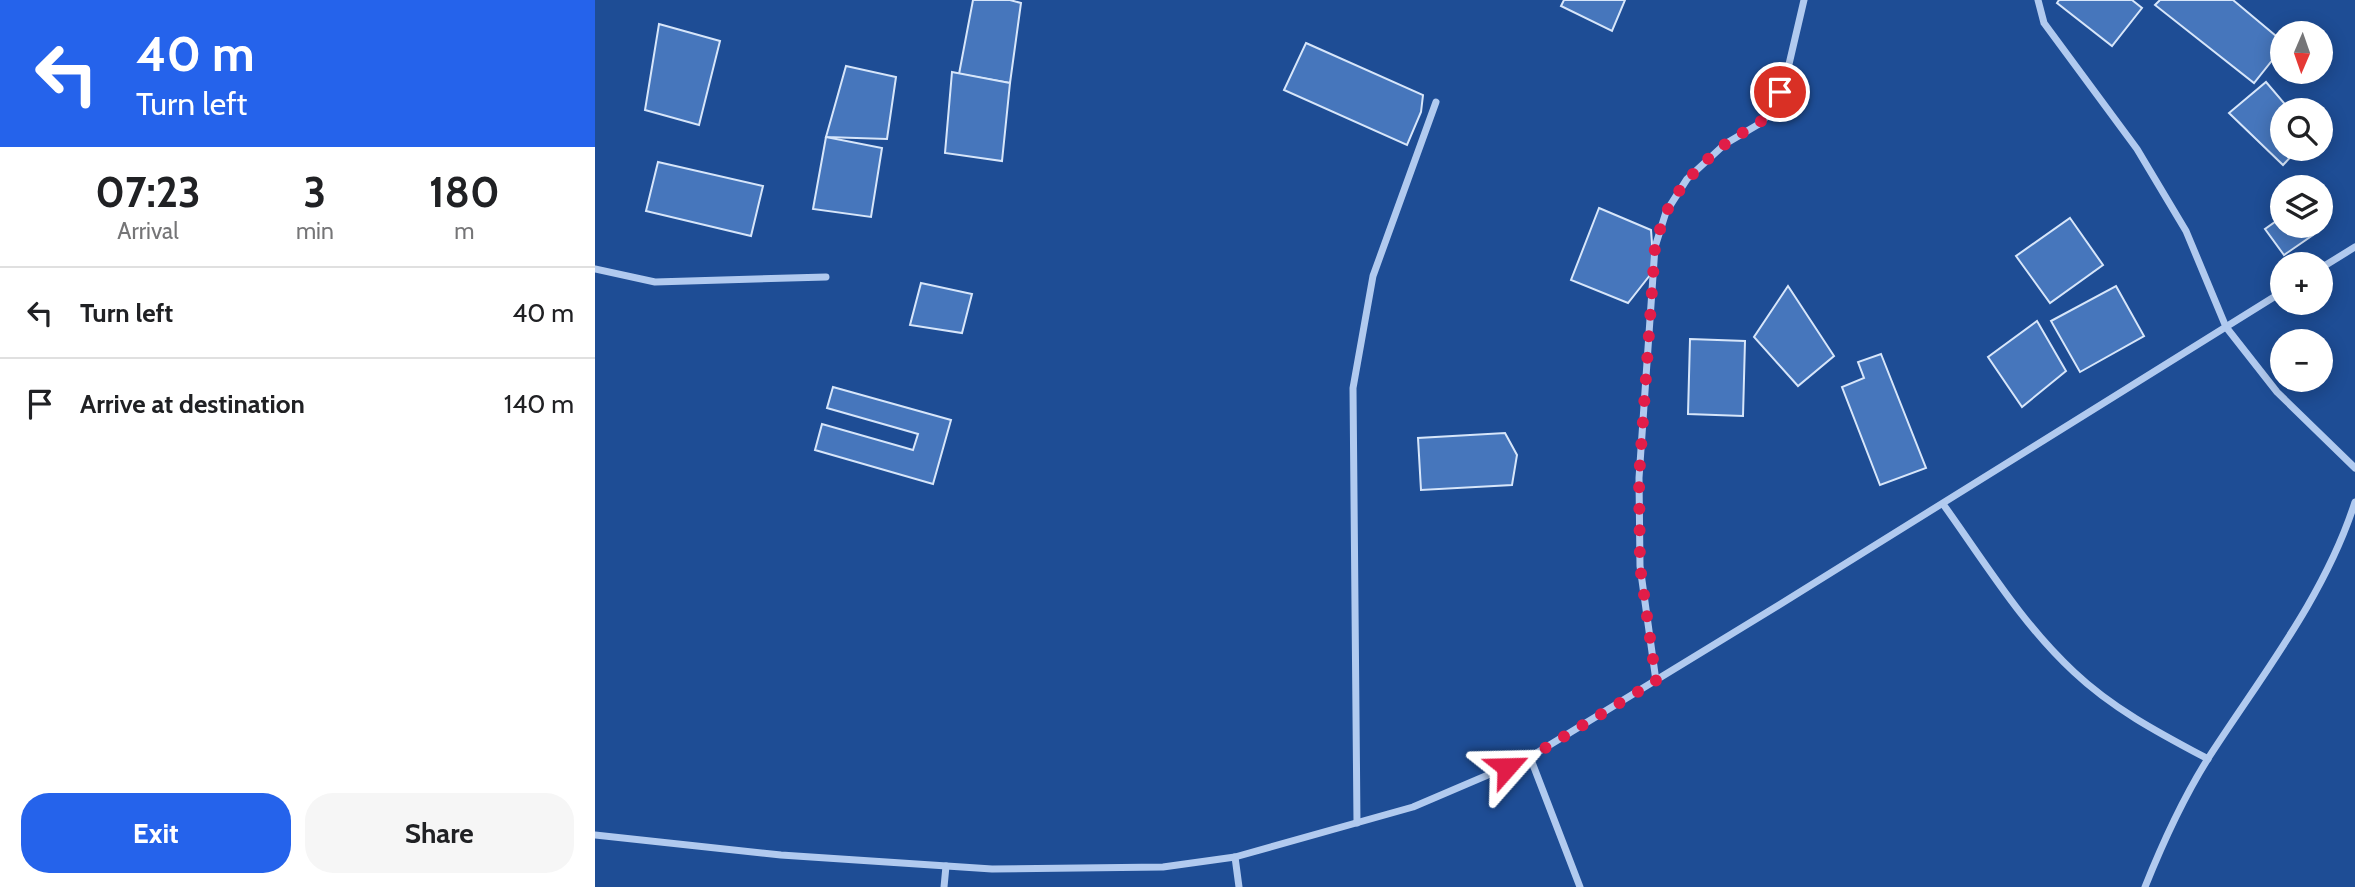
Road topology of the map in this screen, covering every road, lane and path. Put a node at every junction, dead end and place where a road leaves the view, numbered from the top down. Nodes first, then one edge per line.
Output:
1 (1804, 0) edge
2 (2038, 0) edge
3 (1436, 102) dead end
4 (2355, 247) edge
5 (2333, 261) edge
6 (595, 269) edge
7 (826, 277) dead end
8 (2270, 300) edge
9 (2226, 327) junction
10 (2355, 468) edge
11 (2355, 502) edge
12 (1943, 504) junction
13 (1656, 681) junction
14 (1530, 757) junction
15 (2208, 759) junction
16 (1357, 823) junction
17 (595, 835) edge
18 (1235, 857) junction
19 (946, 866) junction
20 (944, 887) edge
21 (1239, 887) edge
22 (1580, 887) edge
23 (2145, 887) edge

1 - 13 street
2 - 9 street
3 - 16 street
4 - 5 street
6 - 7 street
8 - 9 street
9 - 10 street
9 - 12 street
11 - 15 street
12 - 13 street
12 - 15 street
13 - 14 street
14 - 16 street
14 - 22 street
15 - 23 street
16 - 18 street
17 - 19 street
18 - 19 street
18 - 21 street
19 - 20 street

